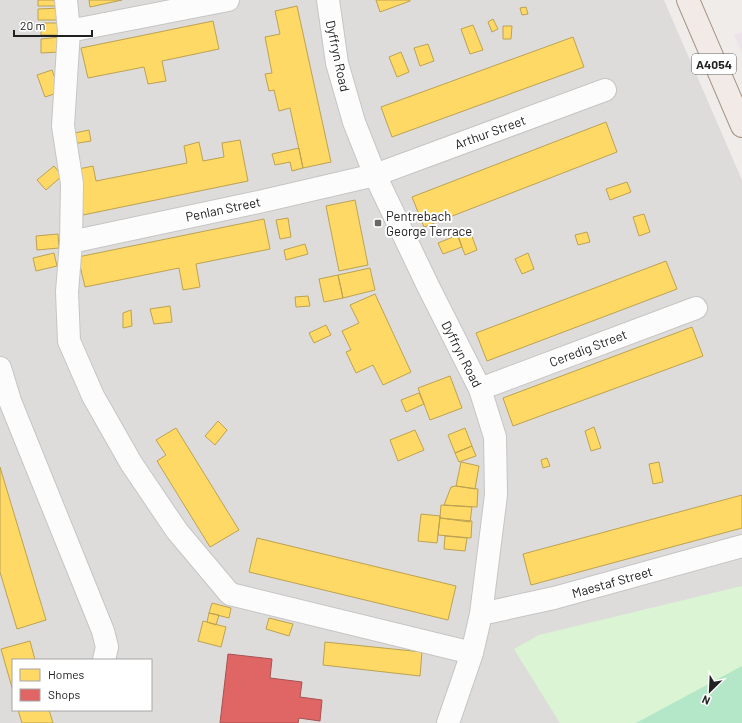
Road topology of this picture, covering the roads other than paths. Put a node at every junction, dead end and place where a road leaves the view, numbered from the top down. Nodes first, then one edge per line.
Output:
1 (66, 0) edge
2 (228, 0) edge
3 (328, 0) edge
4 (688, 0) edge
5 (69, 31) junction
6 (605, 90) dead end
7 (742, 126) edge
8 (375, 175) junction
9 (71, 242) junction
10 (696, 308) dead end
11 (0, 368) edge
12 (480, 389) junction
13 (742, 546) edge
14 (481, 614) junction
15 (472, 653) junction
16 (104, 659) edge
17 (448, 723) edge

1 - 5 street
2 - 5 street
3 - 8 street, Dyffryn Road
4 - 7 main road, A4054
5 - 9 street
6 - 8 street, Arthur Street
8 - 9 street, Penlan Street
8 - 12 street, Dyffryn Road
9 - 15 street
10 - 12 street, Ceredig Street
11 - 16 street
12 - 14 street, Dyffryn Road
13 - 14 street, Maestaf Street
14 - 15 street, Dyffryn Road
15 - 17 street, Dyffryn Road

